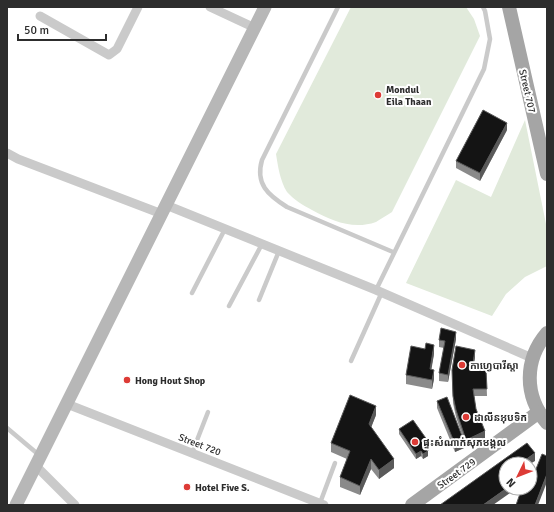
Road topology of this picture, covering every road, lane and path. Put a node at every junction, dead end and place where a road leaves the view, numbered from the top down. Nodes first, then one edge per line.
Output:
1 (138, 7) edge
2 (210, 7) edge
3 (265, 7) edge
4 (338, 7) edge
5 (483, 7) edge
6 (509, 7) edge
7 (40, 16) dead end
8 (255, 28) junction
9 (7, 153) edge
10 (547, 174) edge
11 (164, 210) junction
12 (225, 229) junction
13 (262, 243) junction
14 (279, 250) junction
15 (393, 252) junction
16 (379, 291) junction
17 (192, 293) dead end
18 (259, 300) dead end
19 (229, 306) dead end
20 (547, 333) edge
21 (532, 358) junction
22 (352, 361) dead end
23 (67, 404) junction
24 (208, 412) dead end
25 (543, 418) edge
26 (7, 428) edge
27 (192, 453) junction
28 (38, 461) junction
29 (336, 463) dead end
30 (322, 504) edge
31 (16, 505) edge
32 (75, 505) edge
33 (412, 505) edge

1 - 7 street
2 - 8 street
3 - 8 street
4 - 15 lane
5 - 15 lane
6 - 10 main road, Street 707
8 - 11 street
9 - 11 street
11 - 12 street
11 - 23 street
12 - 13 street
12 - 17 lane
13 - 14 street
13 - 19 lane
14 - 16 street
14 - 18 lane
15 - 16 lane
16 - 21 street
16 - 22 lane
20 - 21 main road
21 - 25 main road
23 - 27 street, Street 720
23 - 28 street
24 - 27 lane
25 - 33 main road, Street 729
26 - 28 lane
27 - 30 street, Street 720
28 - 31 street
28 - 32 street
29 - 30 lane

